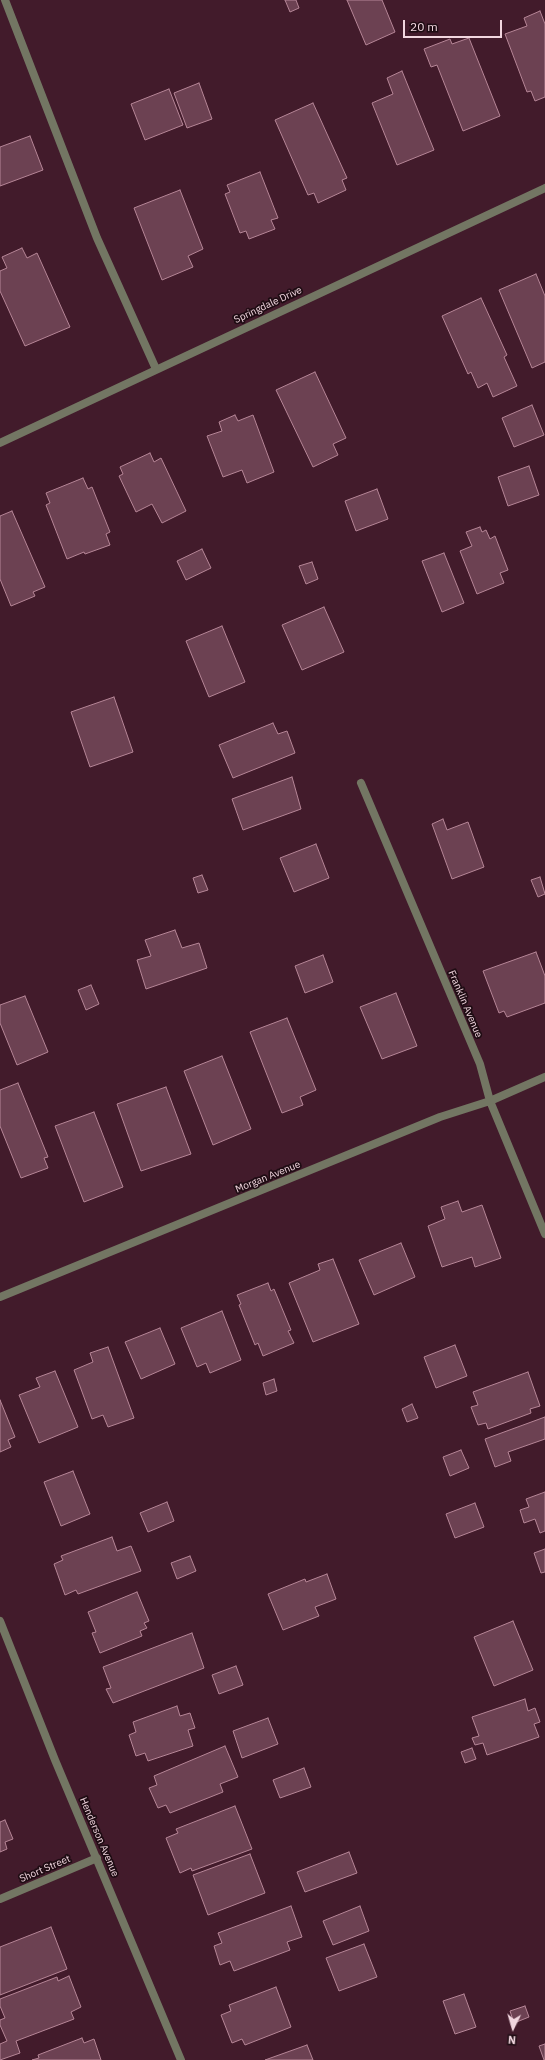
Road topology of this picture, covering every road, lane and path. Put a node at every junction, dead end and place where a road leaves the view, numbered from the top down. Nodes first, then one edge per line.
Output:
1 (5, 0) edge
2 (545, 188) edge
3 (156, 369) junction
4 (0, 443) edge
5 (361, 783) dead end
6 (545, 1077) edge
7 (490, 1101) junction
8 (545, 1234) edge
9 (0, 1297) edge
10 (0, 1621) edge
11 (97, 1858) junction
12 (0, 1899) edge
13 (181, 2060) edge

1 - 3 street
2 - 3 street, Springdale Drive
3 - 4 street, Springdale Drive
5 - 7 street, Franklin Avenue
6 - 7 street, Morgan Avenue
7 - 8 street, Franklin Avenue
7 - 9 street, Morgan Avenue
10 - 11 street, Henderson Avenue
11 - 12 street, Short Street
11 - 13 street, Henderson Avenue

